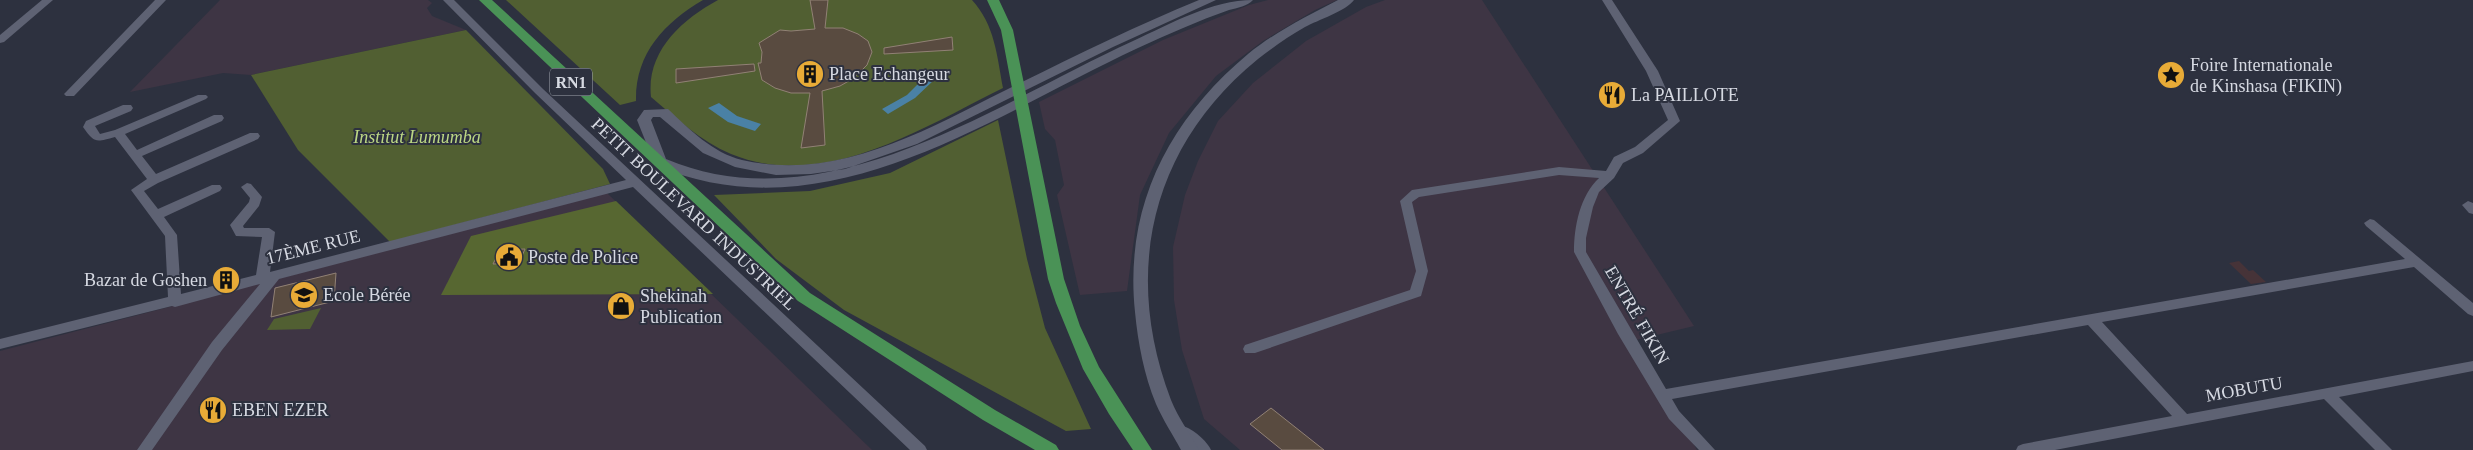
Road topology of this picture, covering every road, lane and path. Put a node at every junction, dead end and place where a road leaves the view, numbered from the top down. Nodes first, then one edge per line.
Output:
1 (48, 0) edge
2 (161, 0) edge
3 (448, 0) edge
4 (485, 0) edge
5 (993, 0) edge
6 (1210, 0) edge
7 (1247, 0) edge
8 (1348, 0) edge
9 (1607, 0) edge
10 (0, 40) edge
11 (1049, 80) junction
12 (70, 94) dead end
13 (202, 97) dead end
14 (127, 108) dead end
15 (982, 113) junction
16 (218, 118) dead end
17 (118, 133) junction
18 (254, 136) dead end
19 (135, 155) junction
20 (660, 162) junction
21 (1610, 175) junction
22 (154, 180) junction
23 (635, 182) junction
24 (247, 187) dead end
25 (216, 188) dead end
26 (156, 215) junction
27 (2370, 223) dead end
28 (2416, 262) junction
29 (268, 278) junction
30 (175, 302) junction
31 (2473, 311) edge
32 (2091, 318) junction
33 (0, 344) edge
34 (1250, 350) dead end
35 (2473, 366) edge
36 (2326, 393) junction
37 (1662, 395) junction
38 (2183, 419) junction
39 (1179, 429) junction
40 (144, 450) edge
41 (920, 450) edge
42 (1050, 450) edge
43 (1143, 450) edge
44 (1190, 450) edge
45 (1204, 450) edge
46 (1708, 450) edge
47 (2023, 450) edge
48 (2384, 450) edge

1 - 10 street
2 - 12 street
3 - 23 street, PETIT BOULEVARD INDUSTRIEL
4 - 20 highway, RN1
5 - 43 highway
6 - 11 main road
7 - 11 main road
8 - 39 main road
9 - 21 street
11 - 15 main road
13 - 17 street
14 - 17 street
15 - 20 main road
15 - 20 main road
16 - 19 street
17 - 19 street
18 - 22 street
19 - 22 street
20 - 42 highway
21 - 34 street
21 - 37 street, ENTRÉ FIKIN
22 - 26 street
23 - 29 street, 17ÈME RUE
23 - 41 street, PETIT BOULEVARD INDUSTRIEL
24 - 29 street
25 - 26 street
26 - 30 street
27 - 28 street
28 - 31 street
28 - 32 street
29 - 30 street, 17ÈME RUE
29 - 40 street
30 - 33 street, 17ÈME RUE
32 - 37 street
32 - 38 street
35 - 36 street, MOBUTU
36 - 38 street, MOBUTU
36 - 48 street
37 - 46 street, ENTRÉ FIKIN
38 - 47 street, MOBUTU
39 - 44 main road
39 - 45 street

